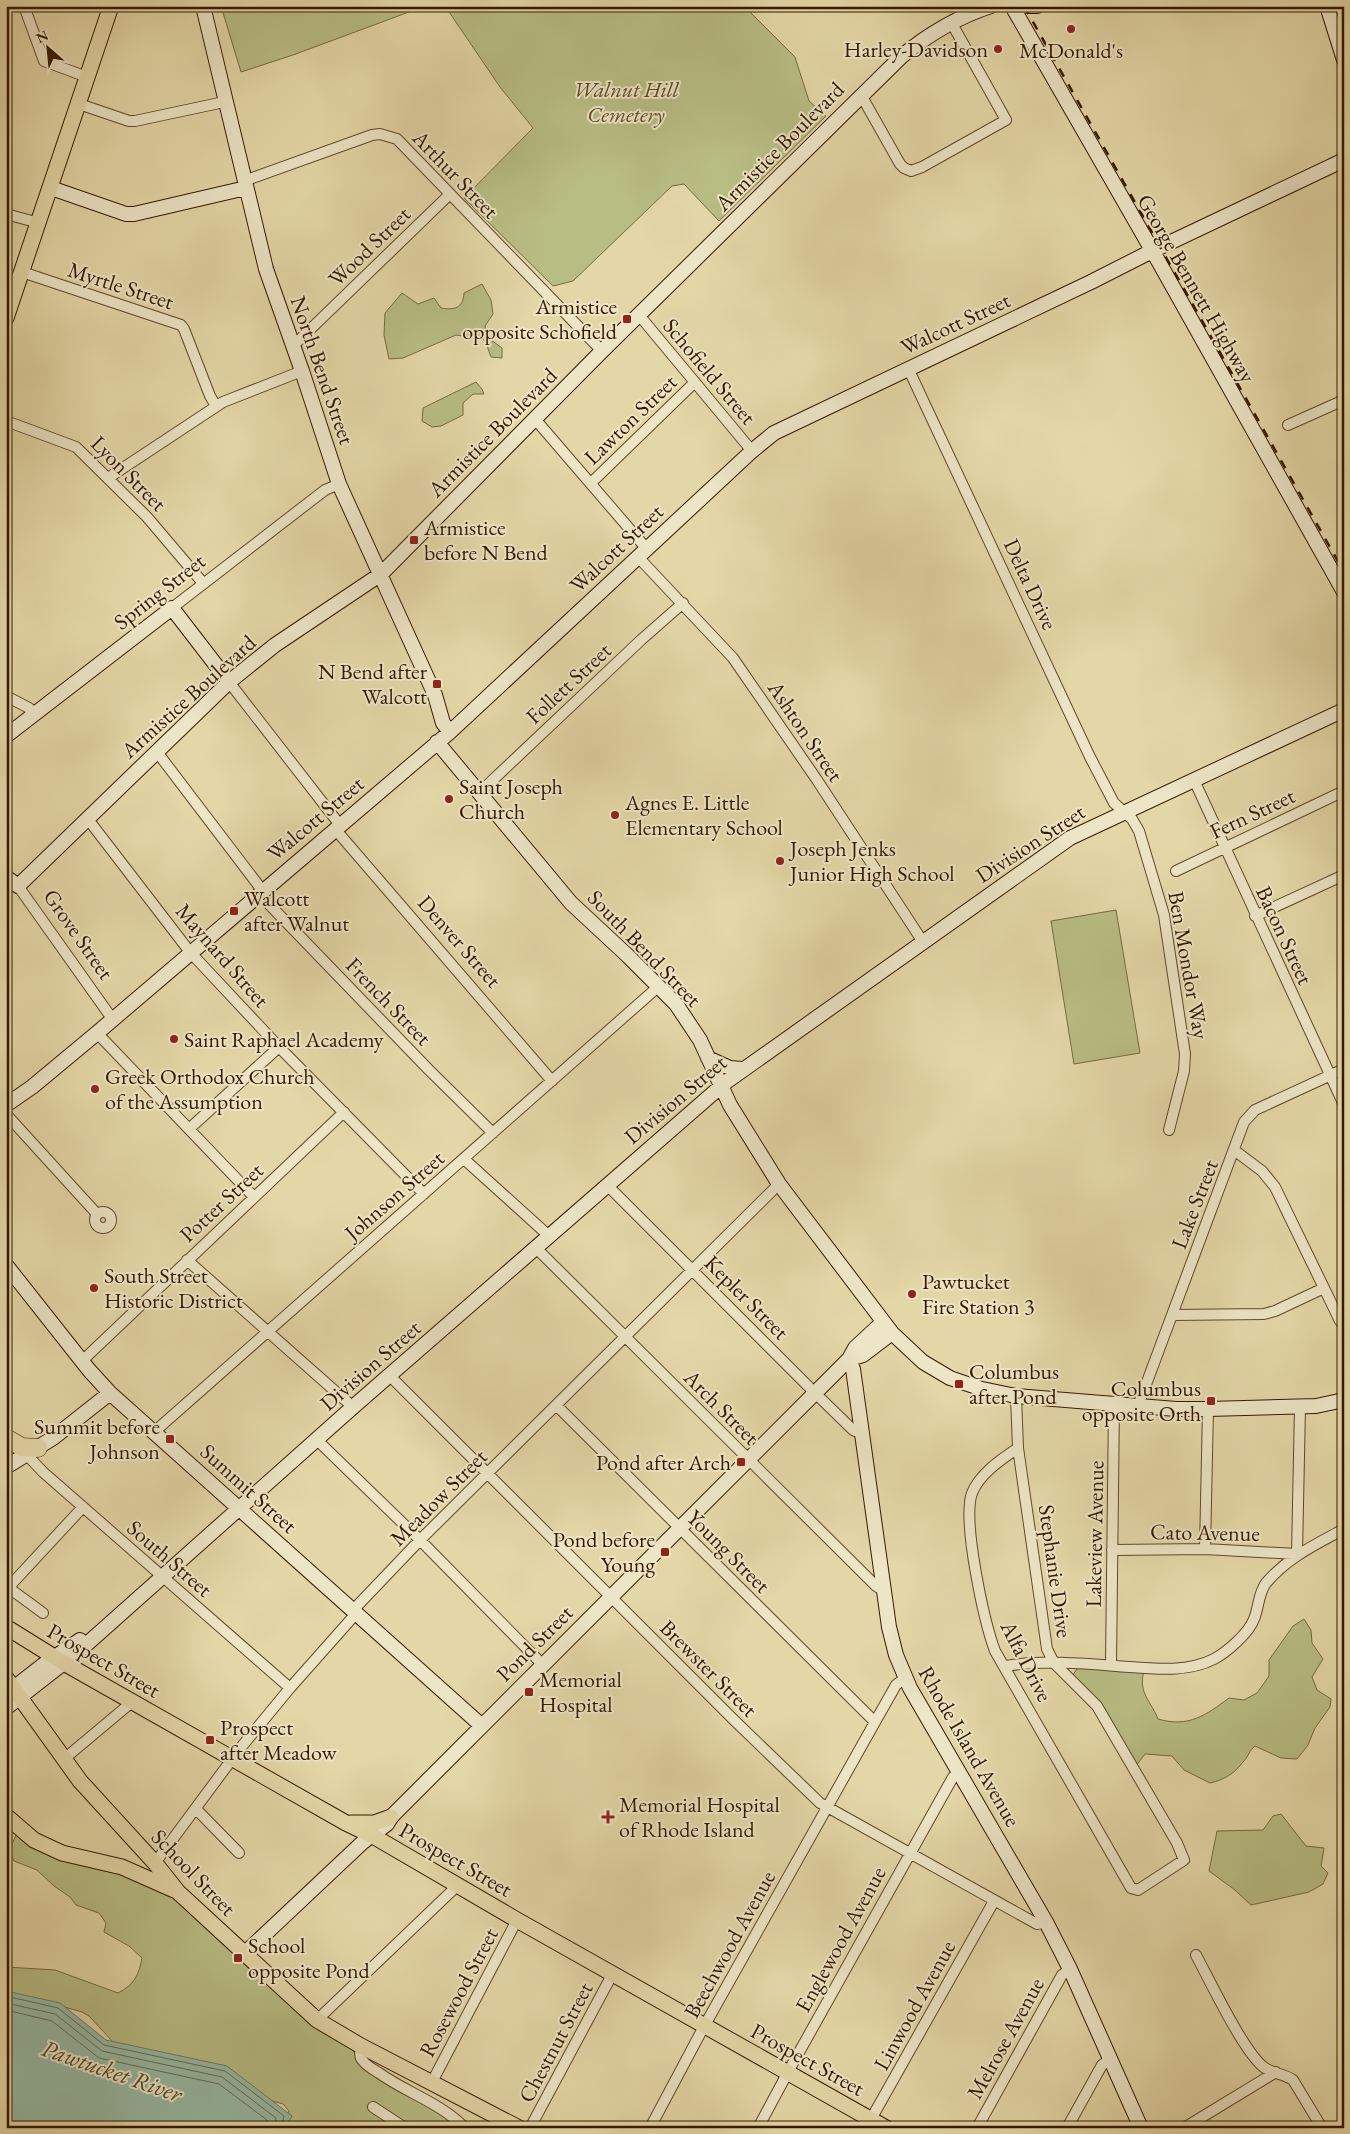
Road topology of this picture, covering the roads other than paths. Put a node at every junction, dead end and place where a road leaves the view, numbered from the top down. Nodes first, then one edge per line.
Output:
1 (24, 6) edge
2 (111, 6) edge
3 (203, 6) edge
4 (992, 6) edge
5 (1012, 6) edge
6 (1021, 6) edge
7 (1037, 6) edge
8 (1327, 6) edge
9 (951, 22) junction
10 (1339, 31) edge
11 (1344, 60) edge
12 (87, 77) junction
13 (861, 95) junction
14 (224, 102) junction
15 (79, 104) junction
16 (1344, 160) edge
17 (245, 185) junction
18 (51, 188) junction
19 (449, 195) junction
20 (6, 212) edge
21 (39, 223) junction
22 (1152, 251) junction
23 (22, 272) junction
24 (8, 308) edge
25 (639, 315) junction
26 (293, 346) junction
27 (602, 352) junction
28 (908, 368) junction
29 (302, 371) junction
30 (695, 382) junction
31 (1344, 400) edge
32 (216, 406) junction
33 (535, 419) junction
34 (6, 421) edge
35 (1288, 426) dead end
36 (752, 450) junction
37 (108, 478) junction
38 (591, 483) junction
39 (340, 484) junction
40 (642, 553) junction
41 (381, 574) junction
42 (203, 583) junction
43 (1344, 592) edge
44 (683, 604) junction
45 (172, 608) junction
46 (230, 682) junction
47 (6, 696) edge
48 (1344, 710) edge
49 (35, 714) junction
50 (450, 732) junction
51 (6, 736) edge
52 (437, 742) junction
53 (157, 752) junction
54 (1194, 780) junction
55 (1344, 791) edge
56 (480, 792) junction
57 (1124, 812) junction
58 (87, 818) junction
59 (337, 827) junction
60 (1224, 846) junction
61 (1176, 871) dead end
62 (1344, 875) edge
63 (6, 877) edge
64 (18, 886) junction
65 (261, 891) junction
66 (1256, 916) junction
67 (923, 942) junction
68 (190, 952) junction
69 (659, 986) junction
70 (113, 1020) junction
71 (97, 1033) junction
72 (279, 1047) junction
73 (708, 1058) junction
74 (1344, 1069) edge
75 (742, 1070) junction
76 (1330, 1075) junction
77 (552, 1080) junction
78 (720, 1086) junction
79 (6, 1105) edge
80 (1344, 1105) edge
81 (344, 1112) junction
82 (6, 1114) edge
83 (189, 1129) junction
84 (1169, 1130) dead end
85 (493, 1133) junction
86 (1234, 1150) junction
87 (464, 1159) junction
88 (779, 1184) junction
89 (607, 1185) junction
90 (424, 1194) junction
91 (254, 1196) junction
92 (97, 1214) dead end
93 (548, 1235) junction
94 (535, 1247) junction
95 (187, 1260) junction
96 (6, 1264) edge
97 (692, 1270) junction
98 (1324, 1288) junction
99 (1172, 1315) junction
100 (1340, 1321) dead end
101 (888, 1327) junction
102 (267, 1331) junction
103 (625, 1337) junction
104 (849, 1359) junction
105 (82, 1361) junction
106 (390, 1376) junction
107 (814, 1392) junction
108 (110, 1393) junction
109 (1016, 1396) junction
110 (1344, 1400) edge
111 (1114, 1404) junction
112 (557, 1406) junction
113 (1138, 1406) junction
114 (353, 1407) junction
115 (1300, 1407) junction
116 (1208, 1410) junction
117 (154, 1432) junction
118 (862, 1434) junction
119 (6, 1438) edge
120 (317, 1440) junction
121 (1018, 1448) junction
122 (32, 1452) junction
123 (747, 1459) junction
124 (6, 1467) edge
125 (488, 1474) junction
126 (83, 1506) junction
127 (239, 1508) junction
128 (679, 1528) junction
129 (1344, 1529) edge
130 (420, 1540) junction
131 (1205, 1549) junction
132 (1112, 1550) junction
133 (1296, 1554) junction
134 (162, 1576) junction
135 (8, 1589) edge
136 (884, 1591) junction
137 (610, 1596) junction
138 (355, 1612) junction
139 (43, 1613) dead end
140 (6, 1627) edge
141 (59, 1660) junction
142 (1054, 1663) junction
143 (543, 1665) junction
144 (1111, 1665) junction
145 (1006, 1666) junction
146 (905, 1678) junction
147 (290, 1688) junction
148 (11, 1689) edge
149 (132, 1702) junction
150 (6, 1708) edge
151 (875, 1722) junction
152 (482, 1726) junction
153 (64, 1758) junction
154 (233, 1758) junction
155 (959, 1772) junction
156 (827, 1807) junction
157 (196, 1809) junction
158 (6, 1816) edge
159 (391, 1817) junction
160 (346, 1823) junction
161 (373, 1836) junction
162 (240, 1853) dead end
163 (910, 1854) junction
164 (155, 1863) junction
165 (458, 1885) junction
166 (1132, 1888) joint
167 (178, 1892) junction
168 (994, 1901) junction
169 (517, 1920) junction
170 (1046, 1922) junction
171 (245, 1953) junction
172 (1196, 1955) dead end
173 (1070, 1969) junction
174 (613, 1973) junction
175 (317, 2020) junction
176 (704, 2025) junction
177 (361, 2046) junction
178 (1110, 2059) junction
179 (788, 2072) junction
180 (1276, 2072) junction
181 (432, 2082) junction
182 (372, 2107) dead end
183 (869, 2123) edge
184 (405, 2128) edge
185 (465, 2128) edge
186 (519, 2128) edge
187 (530, 2128) edge
188 (650, 2128) edge
189 (758, 2128) edge
190 (886, 2128) edge
191 (977, 2128) edge
192 (1066, 2128) edge
193 (1141, 2128) edge
194 (1184, 2128) edge
195 (1322, 2128) edge

1 - 12 street
2 - 12 main road
3 - 14 street, North Bend Street
4 - 9 street, Armistice Boulevard
5 - 22 street, George Bennett Highway
6 - 7 street
8 - 10 street
9 - 13 street, Armistice Boulevard
9 - 13 street
10 - 11 street
12 - 15 main road
13 - 25 street, Armistice Boulevard
14 - 15 street
14 - 17 street, North Bend Street
15 - 18 main road
16 - 22 street, Walcott Street
17 - 18 street
17 - 19 street, Arthur Street
17 - 26 street, North Bend Street
18 - 21 main road
19 - 26 street, Wood Street
19 - 27 street, Arthur Street
20 - 21 street
21 - 23 main road
22 - 28 street, Walcott Street
22 - 43 street, George Bennett Highway
23 - 24 main road
23 - 32 street, Myrtle Street
25 - 27 street, Armistice Boulevard
25 - 30 street, Schofield Street
26 - 29 street, North Bend Street
27 - 33 street, Armistice Boulevard
28 - 36 street, Walcott Street
28 - 57 street, Delta Drive
29 - 32 street
29 - 39 street, North Bend Street
30 - 36 street, Schofield Street
30 - 38 street, Lawton Street
31 - 35 street
32 - 37 street
33 - 38 street, Ashton Street
33 - 41 street, Armistice Boulevard
34 - 37 street, Lyon Street
36 - 40 street, Walcott Street
37 - 42 street, Lyon Street
38 - 40 street, Ashton Street
39 - 41 street, North Bend Street
39 - 42 street, Spring Street
40 - 44 street, Ashton Street
40 - 50 street, Walcott Street
41 - 46 street, Armistice Boulevard
41 - 50 street, North Bend Street
42 - 45 street, Spring Street
44 - 56 street, Follett Street
44 - 67 street, Ashton Street
45 - 46 street, Denver Street
45 - 49 street, Spring Street
46 - 53 street, Armistice Boulevard
46 - 59 street, Denver Street
47 - 49 street
48 - 54 street, Division Street
49 - 51 street, Spring Street
50 - 52 street, Walcott Street
52 - 56 street, South Bend Street
52 - 59 street, Walcott Street
53 - 58 street, Armistice Boulevard
53 - 65 street, French Street
54 - 57 street, Division Street
54 - 60 street, Bacon Street
55 - 60 street, Fern Street
56 - 69 street, South Bend Street
57 - 67 street, Division Street
57 - 84 street, Ben Mondor Way
58 - 64 street, Armistice Boulevard
58 - 68 street, Maynard Street
59 - 65 street, Walcott Street
59 - 77 street, Denver Street
60 - 61 street, Fern Street
60 - 66 street, Bacon Street
62 - 66 street
63 - 64 street, Grove Street
64 - 70 street, Grove Street
65 - 68 street, Walcott Street
65 - 85 street, French Street
66 - 76 street, Bacon Street
67 - 75 street, Division Street
68 - 70 street, Walcott Street
68 - 72 street, Maynard Street
69 - 73 street, South Bend Street
69 - 77 street, Johnson Street
70 - 71 street, Walcott Street
71 - 79 street, Walcott Street
71 - 83 street
72 - 81 street, Maynard Street
72 - 83 street
73 - 75 street
73 - 78 street, South Bend Street
74 - 76 street, Lake Street
75 - 78 street, Division Street
76 - 80 street, Bacon Street
76 - 86 street, Lake Street
77 - 85 street, Johnson Street
78 - 88 street, South Bend Street
78 - 89 street, Division Street
81 - 90 street, Maynard Street
81 - 91 street, Potter Street
82 - 92 street
83 - 91 street
85 - 87 street, Johnson Street
86 - 98 street
86 - 99 street, Lake Street
87 - 90 street, Johnson Street
87 - 93 street
88 - 97 street, Meadow Street
88 - 101 street, South Bend Street
89 - 93 street, Division Street
89 - 97 street, Kepler Street
90 - 102 street, Johnson Street
91 - 95 street, Potter Street
93 - 94 street, Division Street
94 - 103 street, Arch Street
94 - 106 street, Division Street
95 - 102 street
95 - 105 street, Potter Street
96 - 105 street, Summit Street
97 - 103 street, Meadow Street
97 - 107 street, Kepler Street
98 - 99 street
98 - 100 street
99 - 113 street, Lake Street
101 - 104 street, Pond Street
101 - 109 street, South Bend Street
102 - 114 street
102 - 117 street, Johnson Street
103 - 112 street, Meadow Street
103 - 123 street, Arch Street
104 - 107 street, Pond Street
104 - 118 street, Rhode Island Avenue
105 - 108 street, Summit Street
106 - 114 street, Division Street
106 - 125 street, Brewster Street
107 - 118 street, Kepler Street
107 - 123 street, Pond Street
108 - 117 street, Summit Street
108 - 122 street
109 - 111 street, South Bend Street
109 - 121 street, Stephanie Drive
110 - 115 street, South Bend Street
111 - 113 street, South Bend Street
111 - 132 street, Lakeview Avenue
112 - 125 street, Meadow Street
112 - 128 street, Young Street
113 - 116 street, South Bend Street
114 - 120 street, Division Street
115 - 116 street, South Bend Street
115 - 133 street
116 - 131 street
117 - 127 street, Summit Street
118 - 136 street, Rhode Island Avenue
119 - 122 highway
120 - 127 street, Division Street
120 - 130 street
121 - 142 street, Stephanie Drive
121 - 145 street, Alfa Drive
122 - 124 street
122 - 126 street, South Street
123 - 128 street, Pond Street
123 - 136 street, Arch Street
125 - 130 street, Meadow Street
125 - 137 street, Brewster Street
126 - 134 street, South Street
126 - 135 street
127 - 134 street, Division Street
127 - 138 street, Summit Street
128 - 137 street, Pond Street
128 - 151 street, Young Street
129 - 133 street
130 - 138 street, Meadow Street
130 - 143 street
131 - 132 street, Cato Avenue
131 - 133 street, Cato Avenue
132 - 144 street, Lakeview Avenue
133 - 144 street
134 - 141 street, Division Street
134 - 147 street, South Street
135 - 139 street
136 - 146 street, Rhode Island Avenue
137 - 143 street, Pond Street
137 - 156 street, Brewster Street
138 - 147 street, Meadow Street
138 - 152 street, Summit Street
140 - 141 main road, Prospect Street
141 - 148 street, Division Street
141 - 149 main road, Prospect Street
142 - 144 street
142 - 145 street
142 - 166 street, Stephanie Drive
143 - 152 street, Pond Street
145 - 166 street, Alfa Drive
146 - 151 street, Beechwood Avenue
146 - 155 street, Rhode Island Avenue
147 - 154 street, Meadow Street
148 - 150 street, Division Street
148 - 153 main road, School Street
149 - 153 street
149 - 154 main road, Prospect Street
151 - 156 street, Beechwood Avenue
152 - 159 street, Pond Street
153 - 164 main road, School Street
154 - 157 street, Meadow Street
154 - 160 main road, Prospect Street
155 - 163 street, Englewood Avenue
155 - 170 street, Rhode Island Avenue
156 - 163 street, Brewster Street
156 - 176 street, Beechwood Avenue
157 - 162 street
157 - 164 street, Meadow Street
158 - 167 main road
159 - 160 main road
159 - 161 street, Pond Street
160 - 161 main road, Prospect Street
161 - 165 main road, Prospect Street
161 - 171 street, Pond Street
163 - 168 street, Brewster Street
163 - 179 street, Englewood Avenue
164 - 167 main road, School Street
165 - 169 main road, Prospect Street
165 - 175 street
167 - 171 main road, School Street
168 - 170 street, Brewster Street
168 - 183 street, Linwood Avenue
169 - 174 main road, Prospect Street
169 - 181 street, Rosewood Street
170 - 173 street, Rhode Island Avenue
171 - 175 main road, School Street
172 - 180 street
173 - 178 street, Rhode Island Avenue
173 - 191 street, Melrose Avenue
174 - 176 main road, Prospect Street
174 - 187 street, Chestnut Street
175 - 177 main road, School Street
176 - 179 main road, Prospect Street
176 - 188 street, Beechwood Avenue
177 - 181 main road, School Street
177 - 185 street
178 - 192 street
178 - 193 street, Rhode Island Avenue
179 - 183 main road, Prospect Street
179 - 189 street, Englewood Avenue
180 - 194 street
180 - 195 street
181 - 186 main road, School Street
182 - 184 street
183 - 190 main road, Prospect Street

